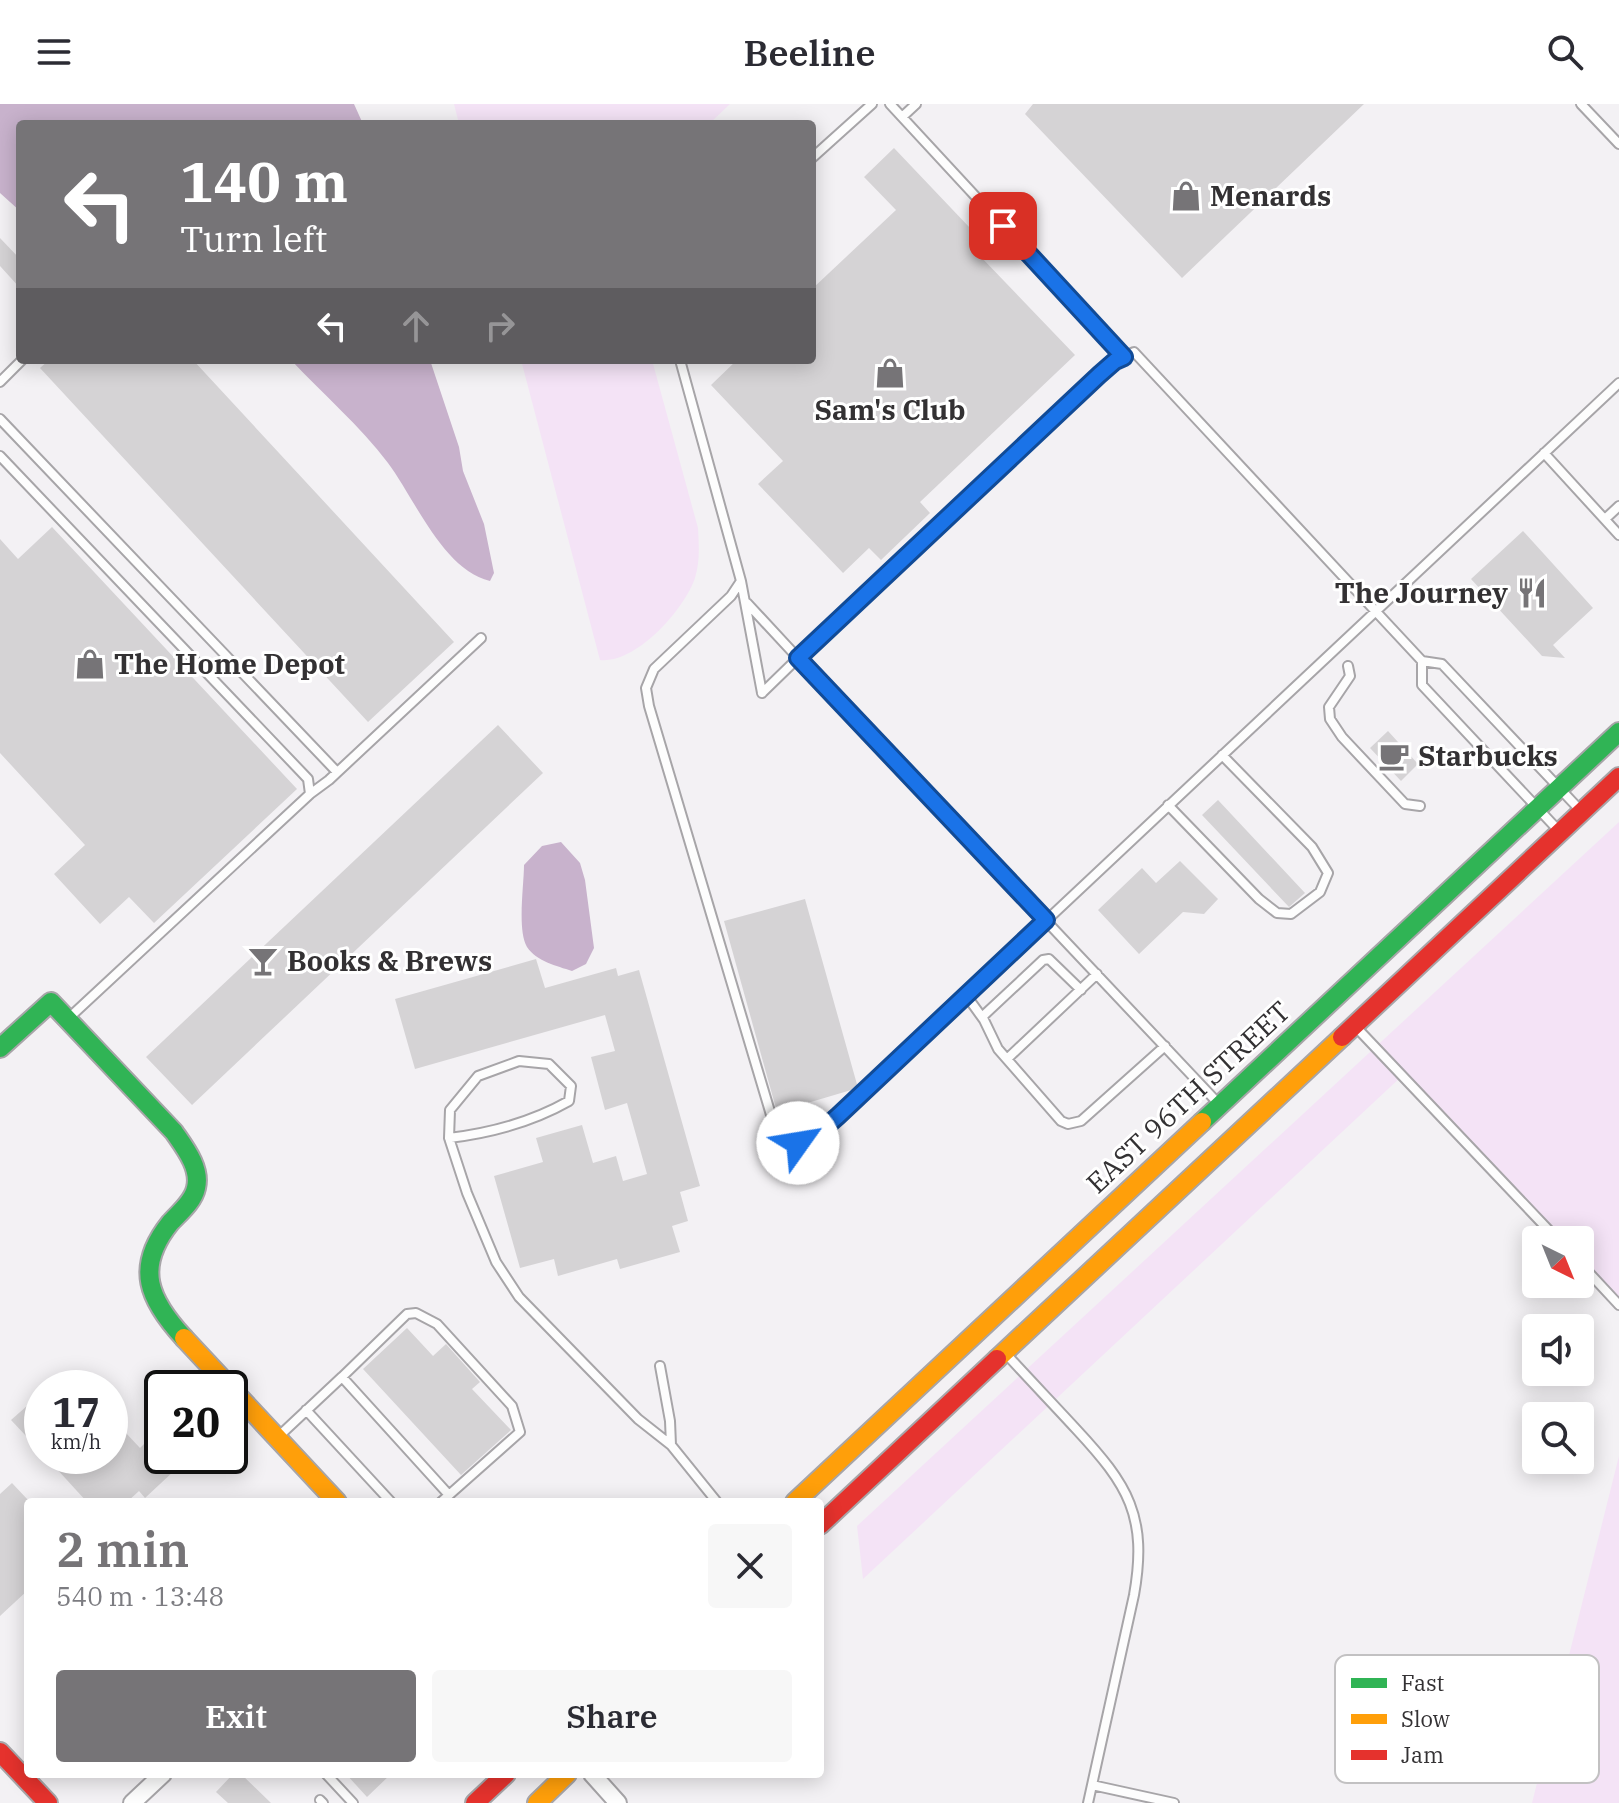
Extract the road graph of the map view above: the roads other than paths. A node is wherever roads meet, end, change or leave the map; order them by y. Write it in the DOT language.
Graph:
graph roads {
  1 [pos="872,104"];
  2 [pos="890,104"];
  3 [pos="916,104"];
  4 [pos="1581,104"];
  5 [pos="902,117"];
  6 [pos="1619,144"];
  7 [pos="816,154"];
  8 [pos="1124,357"];
  9 [pos="18,364"];
  10 [pos="681,364"];
  11 [pos="0,382"];
  12 [pos="1619,383"];
  13 [pos="0,419"];
  14 [pos="1544,453"];
  15 [pos="0,456"];
  16 [pos="1619,506"];
  17 [pos="1605,519"];
  18 [pos="1619,535"];
  19 [pos="741,581"];
  20 [pos="747,603"];
  21 [pos="1376,610"];
  22 [pos="481,638"];
  23 [pos="798,658"];
  24 [pos="1422,661"];
  25 [pos="1348,666"];
  26 [pos="1619,732"];
  27 [pos="1222,755"];
  28 [pos="337,772"];
  29 [pos="1619,777"];
  30 [pos="308,779"];
  31 [pos="329,780"];
  32 [pos="1559,788"];
  33 [pos="310,794"];
  34 [pos="1168,805"];
  35 [pos="1420,806"];
  36 [pos="1537,809"];
  37 [pos="1582,811"];
  38 [pos="1560,832"];
  39 [pos="1046,920"];
  40 [pos="1097,974"];
  41 [pos="1081,990"];
  42 [pos="966,995"];
  43 [pos="982,1017"];
  44 [pos="67,1020"];
  45 [pos="1353,1024"];
  46 [pos="1165,1046"];
  47 [pos="0,1048"];
  48 [pos="1007,1059"];
  49 [pos="1220,1105"];
  50 [pos="449,1138"];
  51 [pos="1122,1197"];
  52 [pos="1545,1226"];
  53 [pos="1594,1278"];
  54 [pos="1619,1305"];
  55 [pos="1004,1352"];
  56 [pos="660,1366"];
  57 [pos="342,1377"];
  58 [pos="306,1410"];
  59 [pos="277,1438"];
  60 [pos="671,1445"];
  61 [pos="449,1495"];
  62 [pos="333,1498"];
  63 [pos="387,1498"];
  64 [pos="446,1498"];
  65 [pos="714,1498"];
  66 [pos="799,1498"];
  67 [pos="824,1521"];
  68 [pos="0,1752"];
  69 [pos="24,1778"];
  70 [pos="24,1778"];
  71 [pos="159,1778"];
  72 [pos="330,1778"];
  73 [pos="502,1778"];
  74 [pos="563,1778"];
  75 [pos="596,1778"];
  76 [pos="1092,1785"];
  77 [pos="48,1803"];
  78 [pos="132,1803"];
  79 [pos="353,1803"];
  80 [pos="475,1803"];
  81 [pos="537,1803"];
  82 [pos="618,1803"];
  83 [pos="1088,1803"];
  84 [pos="1174,1803"];
  1 -- 7 [label="lane"];
  2 -- 5 [label="lane"];
  3 -- 5 [label="lane"];
  4 -- 6 [label="lane"];
  5 -- 8 [label="lane"];
  8 -- 21 [label="lane"];
  8 -- 23 [label="lane"];
  9 -- 11 [label="lane"];
  10 -- 19 [label="lane"];
  12 -- 14 [label="lane"];
  13 -- 28 [label="lane"];
  14 -- 17 [label="lane"];
  14 -- 21 [label="lane"];
  15 -- 30 [label="lane"];
  16 -- 17 [label="lane"];
  17 -- 18 [label="lane"];
  19 -- 20 [label="lane"];
  19 -- 42 [label="lane"];
  20 -- 23 [label="lane"];
  20 -- 23 [label="lane"];
  21 -- 24 [label="lane"];
  21 -- 27 [label="lane"];
  22 -- 28 [label="lane"];
  23 -- 39 [label="lane"];
  24 -- 32 [label="lane"];
  24 -- 36 [label="lane"];
  25 -- 35 [label="lane"];
  26 -- 32 [label="main road, EAST 96TH STREET"];
  27 -- 34 [label="lane"];
  27 -- 34 [label="lane"];
  28 -- 31 [label="lane"];
  29 -- 37 [label="main road"];
  30 -- 31 [label="lane"];
  30 -- 33 [label="lane"];
  31 -- 33 [label="lane"];
  32 -- 36 [label="main road, EAST 96TH STREET"];
  32 -- 37 [label="lane"];
  33 -- 44 [label="lane"];
  34 -- 39 [label="lane"];
  36 -- 38 [label="lane"];
  36 -- 49 [label="main road, EAST 96TH STREET"];
  37 -- 38 [label="main road"];
  38 -- 45 [label="main road"];
  39 -- 40 [label="lane"];
  39 -- 42 [label="lane"];
  40 -- 41 [label="lane"];
  40 -- 46 [label="lane"];
  41 -- 43 [label="lane"];
  41 -- 48 [label="lane"];
  42 -- 43 [label="lane"];
  43 -- 48 [label="lane"];
  44 -- 47 [label="main road"];
  44 -- 59 [label="main road"];
  45 -- 52 [label="lane"];
  45 -- 55 [label="main road"];
  46 -- 48 [label="lane"];
  46 -- 49 [label="lane"];
  49 -- 51 [label="main road, EAST 96TH STREET"];
  50 -- 50 [label="lane"];
  50 -- 60 [label="lane"];
  51 -- 55 [label="main road"];
  51 -- 66 [label="main road, EAST 96TH STREET"];
  53 -- 54 [label="lane"];
  55 -- 67 [label="main road"];
  55 -- 76 [label="lane"];
  56 -- 60 [label="lane"];
  57 -- 58 [label="lane"];
  57 -- 61 [label="lane"];
  57 -- 61 [label="lane"];
  58 -- 59 [label="lane"];
  58 -- 63 [label="lane"];
  59 -- 62 [label="main road"];
  60 -- 65 [label="lane"];
  61 -- 64 [label="lane"];
  68 -- 69 [label="main road"];
  70 -- 77 [label="main road"];
  71 -- 78 [label="street"];
  72 -- 79 [label="lane"];
  73 -- 80 [label="main road"];
  74 -- 81 [label="main road"];
  75 -- 82 [label="street"];
  76 -- 83 [label="lane"];
  76 -- 84 [label="lane"];
}
